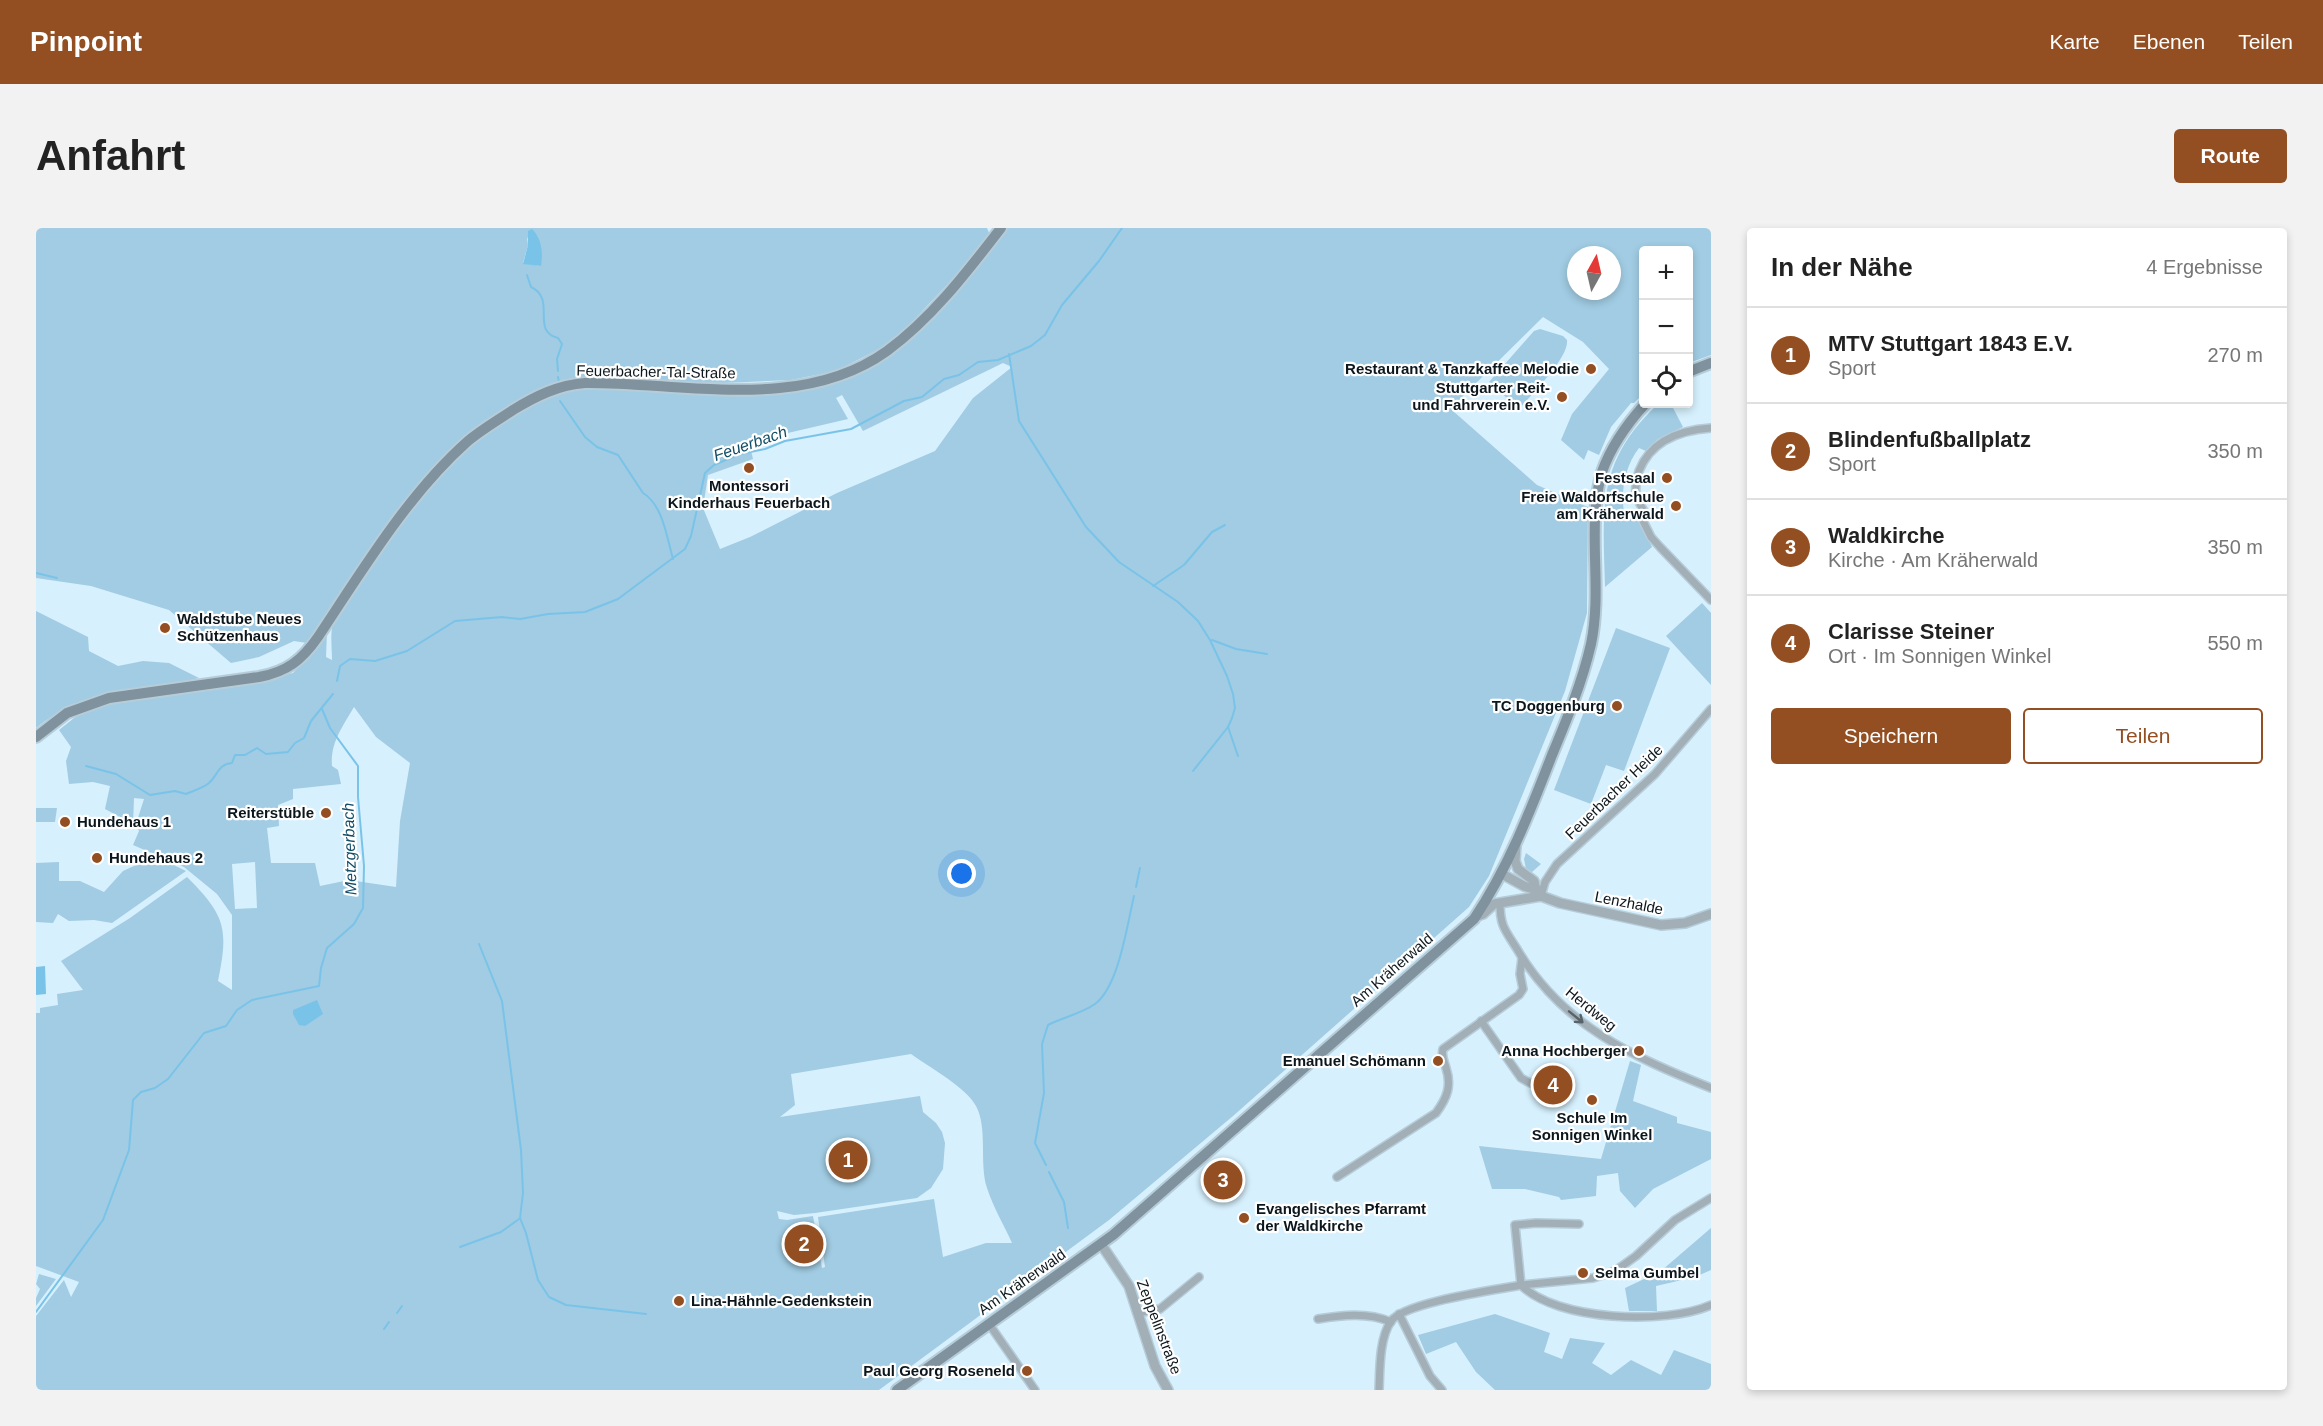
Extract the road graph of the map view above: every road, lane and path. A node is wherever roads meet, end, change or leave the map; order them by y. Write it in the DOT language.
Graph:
graph roads {
  1 [pos="1001,228"];
  2 [pos="1711,363"];
  3 [pos="1693,370"];
  4 [pos="1642,408"];
  5 [pos="1711,428"];
  6 [pos="1711,600"];
  7 [pos="1711,709"];
  8 [pos="36,737"];
  9 [pos="1516,845"];
  10 [pos="1502,874"];
  11 [pos="1492,891"];
  12 [pos="1539,893"];
  13 [pos="1500,903"];
  14 [pos="1711,914"];
  15 [pos="1475,917"];
  16 [pos="1522,958"];
  17 [pos="1481,1021"];
  18 [pos="1711,1088"];
  19 [pos="1558,1090"];
  20 [pos="1338,1177"];
  21 [pos="1711,1198"];
  22 [pos="1579,1224"];
  23 [pos="1101,1244"];
  24 [pos="1199,1278"];
  25 [pos="1521,1285"];
  26 [pos="1711,1305"];
  27 [pos="1137,1313"];
  28 [pos="1399,1314"];
  29 [pos="1318,1319"];
  30 [pos="1391,1322"];
  31 [pos="989,1324"];
  32 [pos="897,1390"];
  33 [pos="1035,1390"];
  34 [pos="1168,1390"];
  35 [pos="1379,1390"];
  36 [pos="1442,1390"];
  1 -- 8 [label="main road, Feuerbacher-Tal-Straße"];
  2 -- 3 [label="main road"];
  4 -- 9 [label="main road, Am Kräherwald"];
  5 -- 6 [label="street"];
  7 -- 12 [label="street, Feuerbacher Heide"];
  9 -- 10 [label="main road, Am Kräherwald"];
  9 -- 12 [label="street"];
  10 -- 11 [label="main road, Am Kräherwald"];
  10 -- 12 [label="street, Lenzhalde"];
  11 -- 13 [label="street"];
  11 -- 15 [label="main road, Am Kräherwald"];
  12 -- 13 [label="street, Lenzhalde"];
  12 -- 14 [label="street, Lenzhalde"];
  13 -- 15 [label="street, Lenzhalde"];
  13 -- 16 [label="street, Herdweg"];
  15 -- 23 [label="main road, Am Kräherwald"];
  16 -- 17 [label="street"];
  16 -- 18 [label="street, Herdweg, one-way"];
  17 -- 19 [label="street"];
  17 -- 20 [label="street"];
  21 -- 25 [label="street"];
  22 -- 25 [label="street"];
  23 -- 27 [label="street, Zeppelinstraße"];
  23 -- 31 [label="main road, Am Kräherwald"];
  24 -- 27 [label="street"];
  25 -- 26 [label="street"];
  25 -- 28 [label="street"];
  27 -- 34 [label="street, Zeppelinstraße"];
  28 -- 30 [label="street"];
  28 -- 36 [label="street"];
  29 -- 30 [label="street"];
  30 -- 35 [label="street"];
  31 -- 32 [label="main road, Am Kräherwald"];
  31 -- 33 [label="street"];
}
